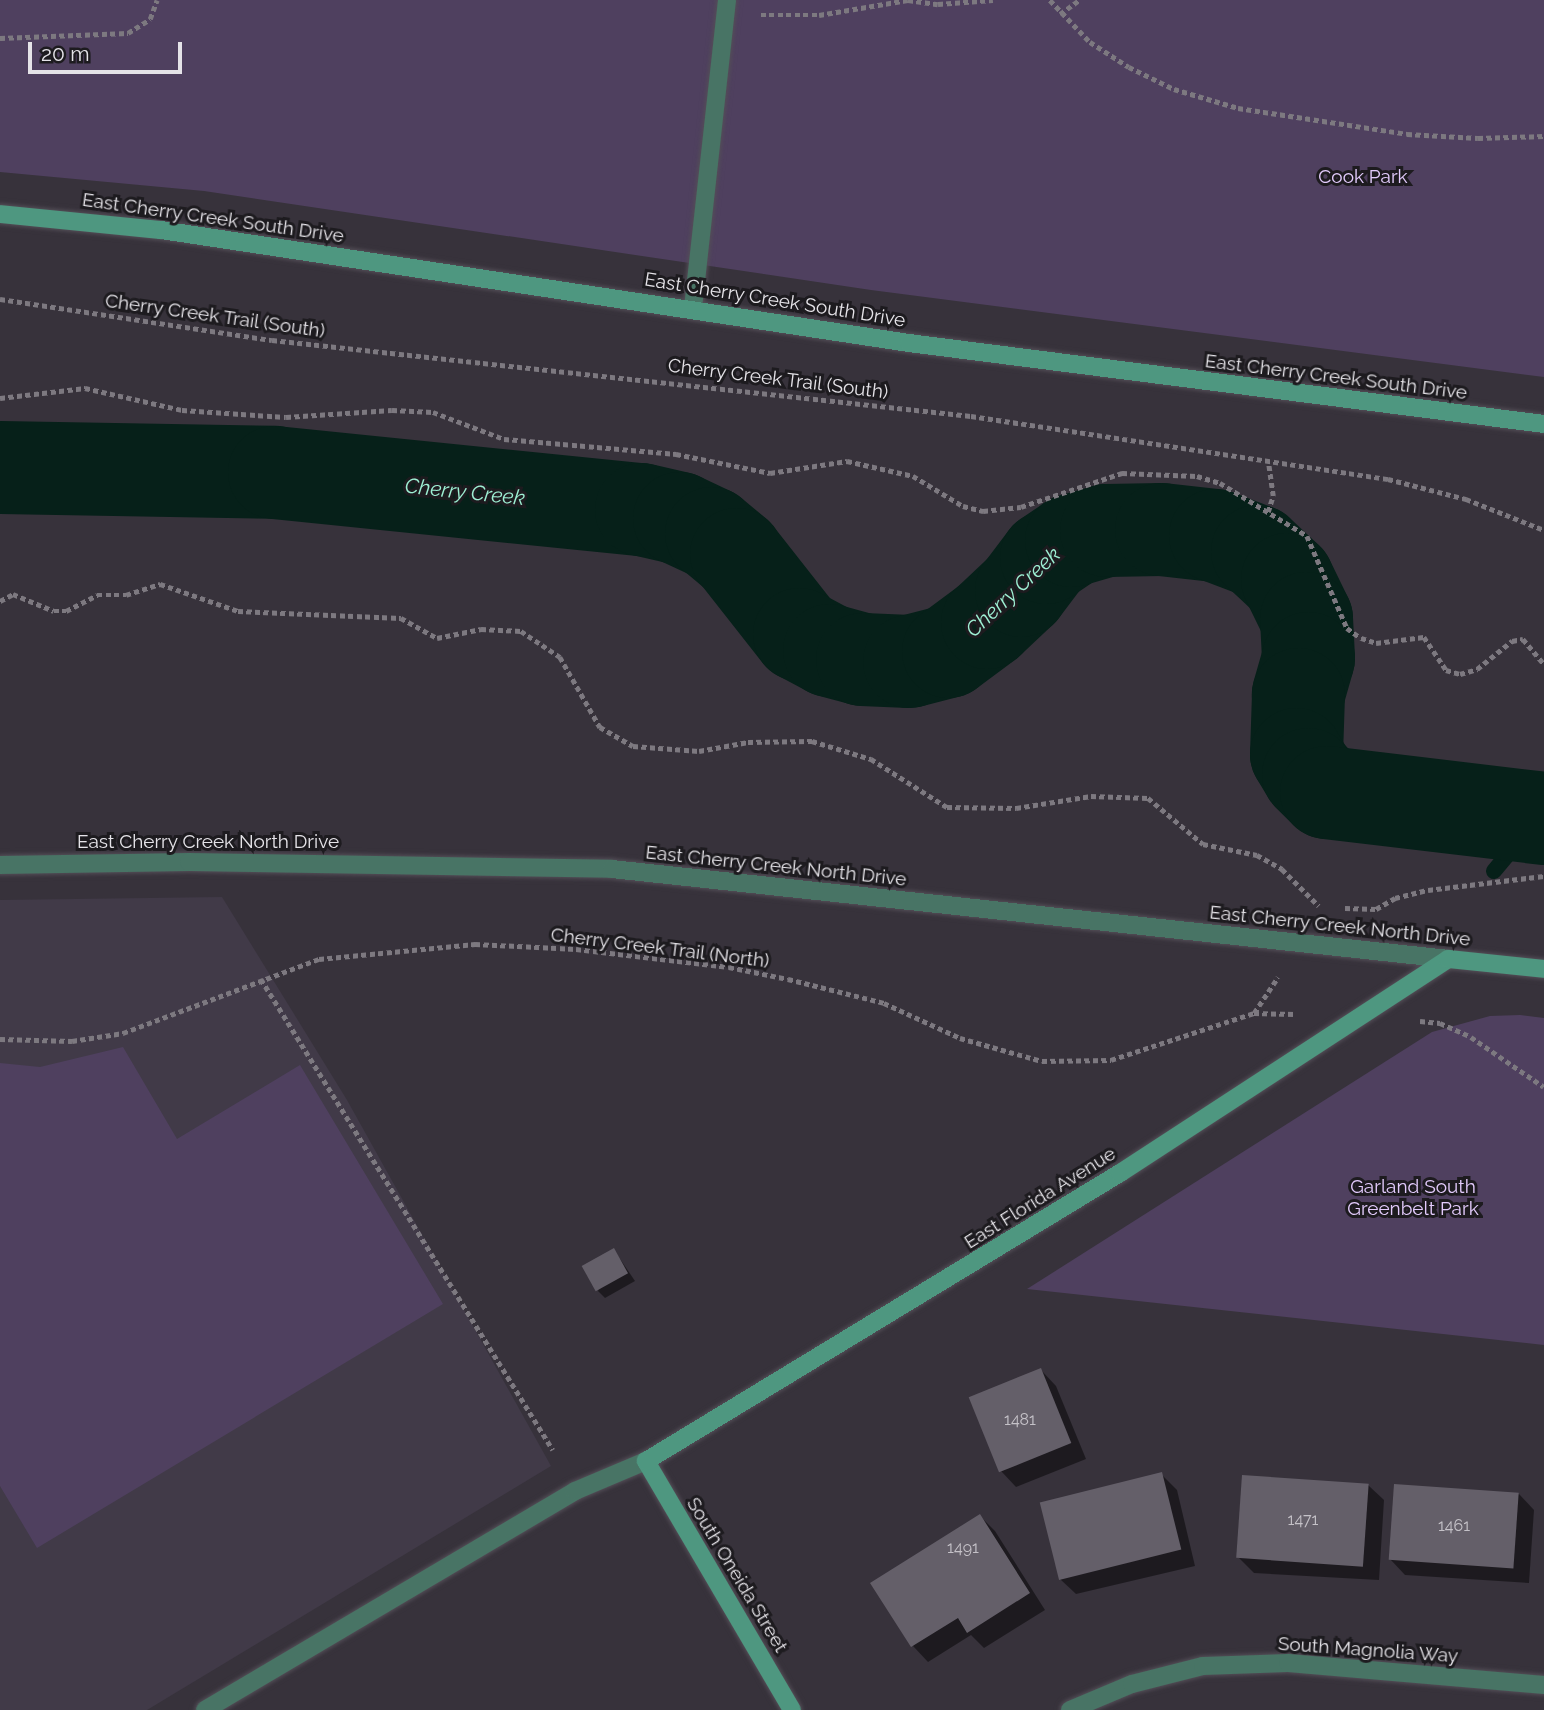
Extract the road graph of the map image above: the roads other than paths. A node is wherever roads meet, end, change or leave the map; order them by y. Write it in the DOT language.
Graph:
graph roads {
  1 [pos="727,0"];
  2 [pos="0,214"];
  3 [pos="693,308"];
  4 [pos="1544,424"];
  5 [pos="0,865"];
  6 [pos="1448,959"];
  7 [pos="1544,970"];
  8 [pos="646,1461"];
  9 [pos="1544,1685"];
  10 [pos="205,1710"];
  11 [pos="792,1710"];
  12 [pos="1070,1710"];
  1 -- 3 [label="street"];
  2 -- 3 [label="street, East Cherry Creek South Drive"];
  3 -- 4 [label="street, East Cherry Creek South Drive"];
  5 -- 6 [label="street, East Cherry Creek North Drive"];
  6 -- 7 [label="street, East Cherry Creek North Drive"];
  6 -- 8 [label="street, East Florida Avenue"];
  8 -- 10 [label="street"];
  8 -- 11 [label="street, South Oneida Street"];
  9 -- 12 [label="street, South Magnolia Way"];
}
